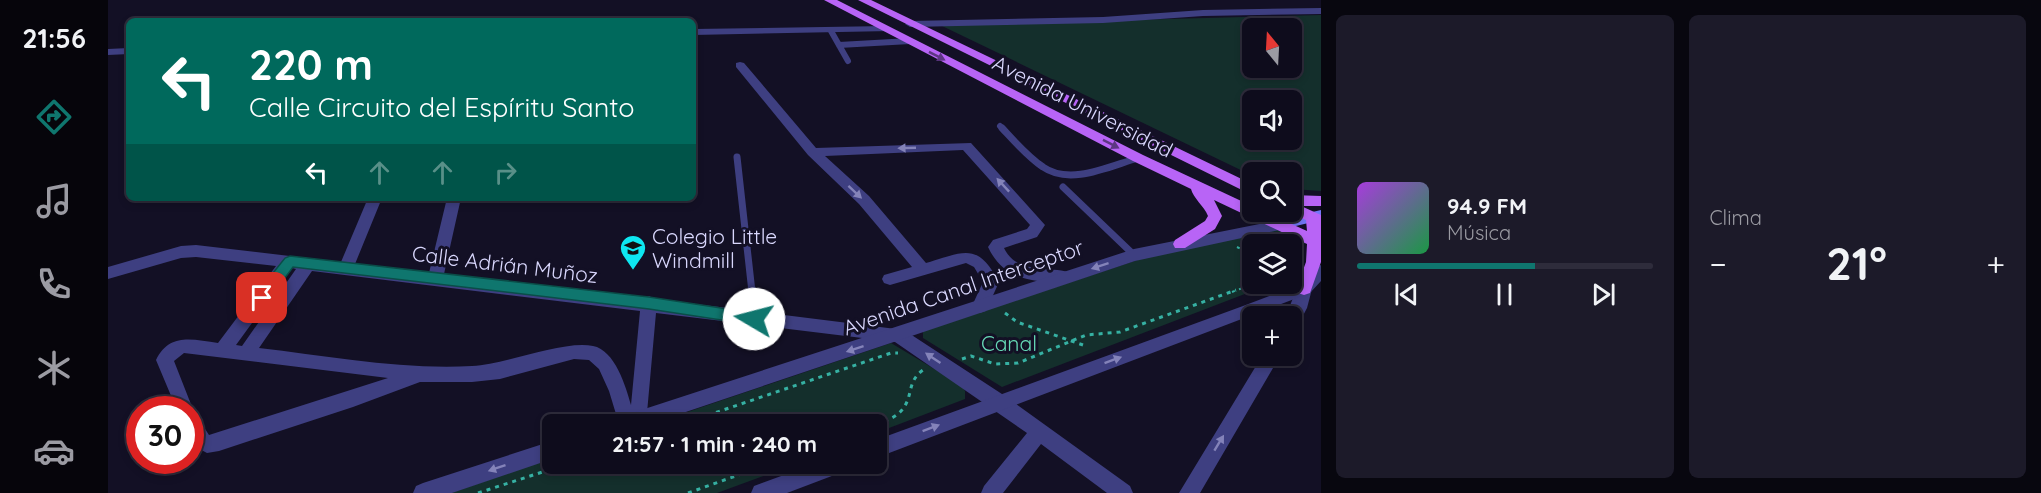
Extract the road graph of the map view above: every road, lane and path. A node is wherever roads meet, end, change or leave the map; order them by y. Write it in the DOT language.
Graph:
graph roads {
  1 [pos="829,0"];
  2 [pos="863,0"];
  3 [pos="1321,11"];
  4 [pos="910,24"];
  5 [pos="887,30"];
  6 [pos="831,31"];
  7 [pos="696,32"];
  8 [pos="910,41"];
  9 [pos="839,45"];
  10 [pos="126,51"];
  11 [pos="108,52"];
  12 [pos="848,61"];
  13 [pos="740,65"];
  14 [pos="1000,126"];
  15 [pos="813,152"];
  16 [pos="737,157"];
  17 [pos="1138,158"];
  18 [pos="1191,183"];
  19 [pos="1242,184"];
  20 [pos="1063,187"];
  21 [pos="1302,200"];
  22 [pos="374,201"];
  23 [pos="453,201"];
  24 [pos="1321,201"];
  25 [pos="1302,212"];
  26 [pos="1318,218"];
  27 [pos="1279,225"];
  28 [pos="1319,243"];
  29 [pos="1180,244"];
  30 [pos="1233,246"];
  31 [pos="1242,250"];
  32 [pos="1134,255"];
  33 [pos="290,261"];
  34 [pos="308,264"];
  35 [pos="346,268"];
  36 [pos="922,268"];
  37 [pos="1321,271"];
  38 [pos="1019,272"];
  39 [pos="108,273"];
  40 [pos="1066,277"];
  41 [pos="435,278"];
  42 [pos="890,279"];
  43 [pos="991,282"];
  44 [pos="1242,288"];
  45 [pos="1304,289"];
  46 [pos="649,303"];
  47 [pos="980,306"];
  48 [pos="1300,306"];
  49 [pos="1003,311"];
  50 [pos="754,319"];
  51 [pos="898,335"];
  52 [pos="1071,341"];
  53 [pos="1083,345"];
  54 [pos="222,351"];
  55 [pos="246,353"];
  56 [pos="907,353"];
  57 [pos="942,364"];
  58 [pos="1264,366"];
  59 [pos="419,374"];
  60 [pos="180,396"];
  61 [pos="999,402"];
  62 [pos="627,414"];
  63 [pos="632,414"];
  64 [pos="658,414"];
  65 [pos="711,414"];
  66 [pos="887,421"];
  67 [pos="1039,432"];
  68 [pos="204,442"];
  69 [pos="887,445"];
  70 [pos="542,453"];
  71 [pos="542,472"];
  72 [pos="741,474"];
  73 [pos="812,474"];
  74 [pos="423,493"];
  75 [pos="478,493"];
  76 [pos="688,493"];
  77 [pos="762,493"];
  78 [pos="991,493"];
  79 [pos="1123,493"];
  80 [pos="1189,493"];
  1 -- 5 [label="main road, Avenida Universidad"];
  2 -- 4 [label="main road, Avenida Universidad"];
  3 -- 4 [label="street"];
  4 -- 19 [label="main road, Avenida Universidad"];
  5 -- 6 [label="street"];
  5 -- 8 [label="main road, Avenida Universidad"];
  6 -- 7 [label="street"];
  6 -- 9 [label="lane"];
  8 -- 9 [label="lane"];
  8 -- 17 [label="main road, Avenida Universidad, one-way"];
  9 -- 12 [label="lane"];
  10 -- 11 [label="street"];
  13 -- 15 [label="street"];
  14 -- 17 [label="lane"];
  15 -- 36 [label="street, one-way"];
  38 -- 15 [label="street, one-way"];
  16 -- 50 [label="lane"];
  17 -- 18 [label="main road, Avenida Universidad"];
  18 -- 27 [label="main road, Avenida Universidad"];
  18 -- 29 [label="main road"];
  20 -- 32 [label="lane"];
  21 -- 24 [label="main road"];
  22 -- 35 [label="street"];
  23 -- 41 [label="street"];
  25 -- 26 [label="main road"];
  26 -- 27 [label="main road, Avenida Canal Interceptor"];
  26 -- 28 [label="main road"];
  27 -- 28 [label="main road, Avenida Universidad"];
  27 -- 29 [label="street, Avenida Canal Interceptor"];
  28 -- 45 [label="main road"];
  29 -- 32 [label="street, Avenida Canal Interceptor"];
  30 -- 31 [label="path"];
  32 -- 40 [label="street, Avenida Canal Interceptor, one-way"];
  33 -- 34 [label="street, Calle Adrián Muñoz"];
  33 -- 39 [label="street, Calle Adrián Muñoz"];
  33 -- 54 [label="street"];
  34 -- 35 [label="street, Calle Adrián Muñoz"];
  34 -- 55 [label="street"];
  35 -- 41 [label="street, Calle Adrián Muñoz"];
  36 -- 42 [label="street"];
  36 -- 43 [label="street"];
  37 -- 45 [label="street"];
  38 -- 40 [label="street"];
  38 -- 43 [label="street"];
  40 -- 47 [label="street, Avenida Canal Interceptor"];
  41 -- 46 [label="street, Calle Adrián Muñoz"];
  43 -- 47 [label="street"];
  44 -- 52 [label="path"];
  45 -- 48 [label="street"];
  61 -- 45 [label="street, one-way"];
  46 -- 50 [label="street, Calle Adrián Muñoz"];
  46 -- 63 [label="street"];
  47 -- 51 [label="street, Avenida Canal Interceptor"];
  49 -- 52 [label="path"];
  50 -- 51 [label="street, Calle Adrián Muñoz"];
  57 -- 51 [label="street, one-way"];
  51 -- 64 [label="street, Avenida Canal Interceptor, one-way"];
  52 -- 53 [label="path"];
  52 -- 57 [label="path"];
  54 -- 55 [label="street"];
  54 -- 60 [label="street"];
  55 -- 59 [label="street"];
  56 -- 65 [label="path"];
  57 -- 61 [label="street"];
  57 -- 66 [label="path"];
  80 -- 58 [label="street, one-way"];
  59 -- 62 [label="street"];
  59 -- 68 [label="street"];
  61 -- 67 [label="street"];
  69 -- 61 [label="street, one-way"];
  67 -- 78 [label="street"];
  67 -- 79 [label="street"];
  70 -- 74 [label="street, one-way"];
  71 -- 75 [label="path"];
  72 -- 76 [label="path"];
  73 -- 77 [label="street"];
}
